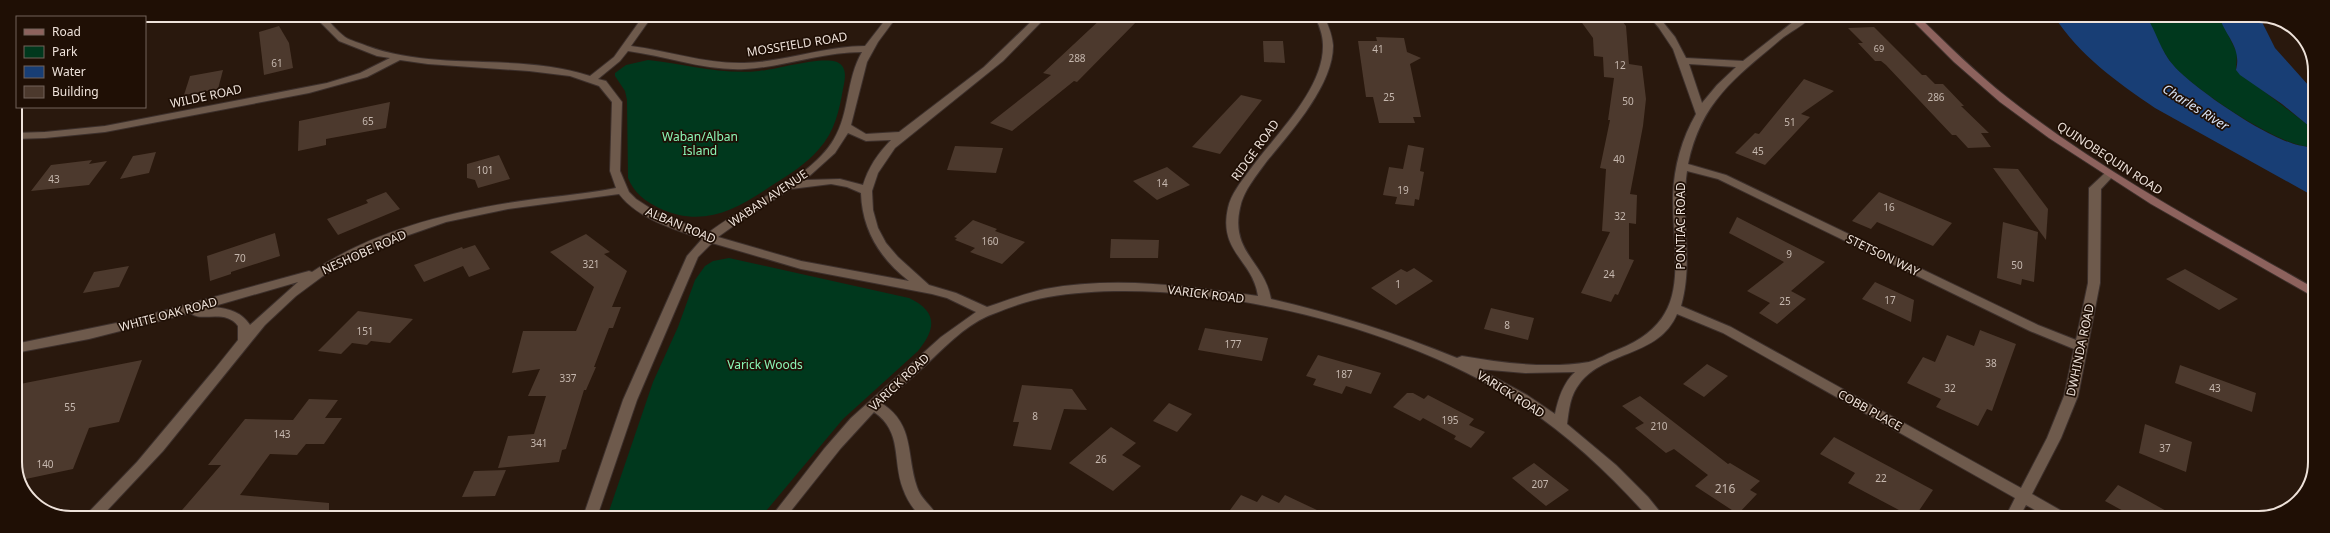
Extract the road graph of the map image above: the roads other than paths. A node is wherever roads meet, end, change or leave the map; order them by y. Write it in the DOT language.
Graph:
graph roads {
  1 [pos="323,22"];
  2 [pos="644,22"];
  3 [pos="889,22"];
  4 [pos="1037,22"];
  5 [pos="1322,22"];
  6 [pos="1659,22"];
  7 [pos="1799,22"];
  8 [pos="1919,22"];
  9 [pos="626,48"];
  10 [pos="869,49"];
  11 [pos="398,58"];
  12 [pos="1683,61"];
  13 [pos="1745,64"];
  14 [pos="593,78"];
  15 [pos="1701,114"];
  16 [pos="846,127"];
  17 [pos="903,135"];
  18 [pos="22,136"];
  19 [pos="1682,166"];
  20 [pos="2109,175"];
  21 [pos="783,188"];
  22 [pos="621,190"];
  23 [pos="867,192"];
  24 [pos="709,238"];
  25 [pos="320,272"];
  26 [pos="928,289"];
  27 [pos="2308,290"];
  28 [pos="1266,302"];
  29 [pos="1674,308"];
  30 [pos="986,312"];
  31 [pos="174,314"];
  32 [pos="244,341"];
  33 [pos="2082,347"];
  34 [pos="22,348"];
  35 [pos="1443,356"];
  36 [pos="1588,366"];
  37 [pos="874,405"];
  38 [pos="1560,426"];
  39 [pos="2024,497"];
  40 [pos="98,511"];
  41 [pos="592,511"];
  42 [pos="783,511"];
  43 [pos="924,511"];
  44 [pos="1651,511"];
  45 [pos="2016,511"];
  46 [pos="2049,511"];
  1 -- 11 [label="street, ALBAN ROAD"];
  2 -- 9 [label="street"];
  3 -- 10 [label="street, WABAN AVENUE"];
  4 -- 17 [label="street"];
  5 -- 28 [label="street, RIDGE ROAD"];
  6 -- 12 [label="street"];
  7 -- 13 [label="street, PONTIAC ROAD"];
  8 -- 20 [label="main road, QUINOBEQUIN ROAD"];
  9 -- 10 [label="street, MOSSFIELD ROAD"];
  9 -- 14 [label="street"];
  10 -- 16 [label="street, WABAN AVENUE"];
  11 -- 14 [label="street, ALBAN ROAD"];
  11 -- 18 [label="street, WILDE ROAD"];
  12 -- 13 [label="street"];
  12 -- 15 [label="street"];
  13 -- 15 [label="street, PONTIAC ROAD"];
  14 -- 22 [label="street, ALBAN ROAD"];
  15 -- 19 [label="street, PONTIAC ROAD"];
  16 -- 17 [label="street"];
  16 -- 21 [label="street, WABAN AVENUE"];
  17 -- 23 [label="street"];
  19 -- 29 [label="street, PONTIAC ROAD"];
  19 -- 33 [label="street, STETSON WAY"];
  20 -- 27 [label="main road, QUINOBEQUIN ROAD"];
  20 -- 33 [label="street, DWHINDA ROAD"];
  21 -- 23 [label="street"];
  21 -- 24 [label="street, WABAN AVENUE"];
  22 -- 24 [label="street, ALBAN ROAD"];
  22 -- 25 [label="street, NESHOBE ROAD"];
  23 -- 26 [label="street"];
  24 -- 26 [label="street, ALBAN ROAD"];
  24 -- 41 [label="street, WABAN AVENUE"];
  25 -- 31 [label="street, WHITE OAK ROAD"];
  25 -- 32 [label="street, NESHOBE ROAD"];
  26 -- 30 [label="street, ALBAN ROAD"];
  28 -- 30 [label="street, VARICK ROAD"];
  28 -- 35 [label="street, VARICK ROAD"];
  29 -- 36 [label="street, PONTIAC ROAD"];
  29 -- 39 [label="street, COBB PLACE"];
  30 -- 37 [label="street, VARICK ROAD"];
  31 -- 32 [label="street"];
  31 -- 34 [label="street, WHITE OAK ROAD"];
  32 -- 40 [label="street, NESHOBE ROAD"];
  33 -- 39 [label="street, DWHINDA ROAD"];
  35 -- 36 [label="street, PONTIAC ROAD"];
  35 -- 38 [label="street, VARICK ROAD"];
  36 -- 38 [label="street"];
  37 -- 42 [label="street, VARICK ROAD"];
  37 -- 43 [label="street"];
  38 -- 44 [label="street, VARICK ROAD"];
  39 -- 45 [label="street, DWHINDA ROAD"];
  39 -- 46 [label="street, COBB PLACE"];
}
